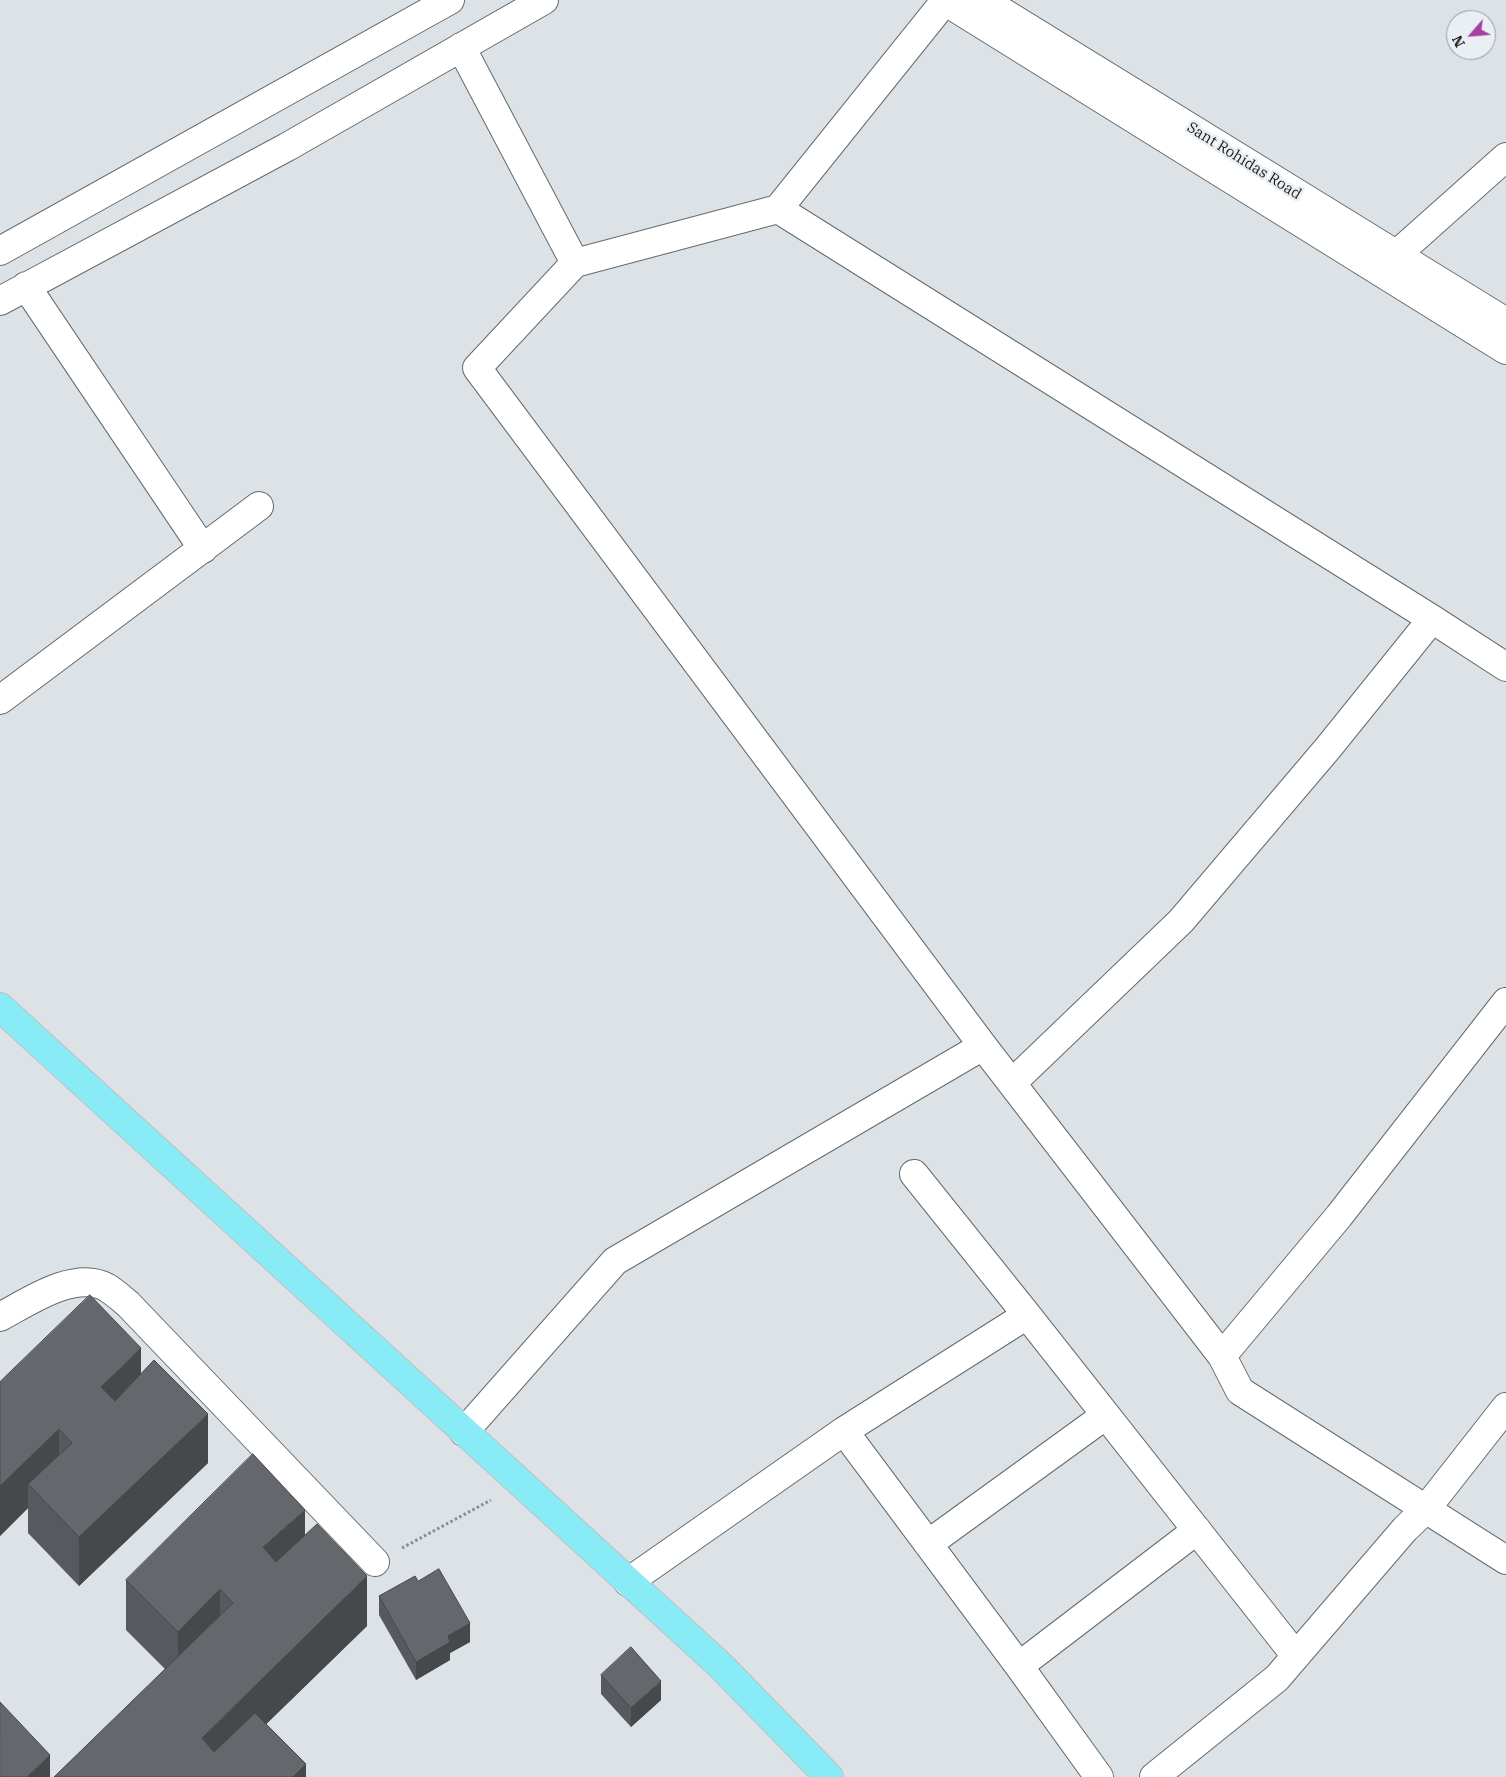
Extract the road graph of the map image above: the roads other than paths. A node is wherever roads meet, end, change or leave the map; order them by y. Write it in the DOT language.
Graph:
graph roads {
  1 [pos="450,0"];
  2 [pos="544,0"];
  3 [pos="983,0"];
  4 [pos="944,1"];
  5 [pos="461,48"];
  6 [pos="1506,157"];
  7 [pos="778,209"];
  8 [pos="0,252"];
  9 [pos="1396,254"];
  10 [pos="575,263"];
  11 [pos="26,286"];
  12 [pos="0,300"];
  13 [pos="1506,322"];
  14 [pos="1506,350"];
  15 [pos="259,506"];
  16 [pos="203,548"];
  17 [pos="1432,618"];
  18 [pos="1506,667"];
  19 [pos="0,700"];
  20 [pos="1506,1002"];
  21 [pos="0,1007"];
  22 [pos="983,1046"];
  23 [pos="1012,1083"];
  24 [pos="914,1174"];
  25 [pos="1027,1315"];
  26 [pos="0,1318"];
  27 [pos="1222,1356"];
  28 [pos="1506,1407"];
  29 [pos="1106,1415"];
  30 [pos="844,1431"];
  31 [pos="464,1432"];
  32 [pos="1426,1509"];
  33 [pos="1196,1530"];
  34 [pos="928,1544"];
  35 [pos="1506,1560"];
  36 [pos="375,1562"];
  37 [pos="628,1582"];
  38 [pos="1296,1656"];
  39 [pos="1020,1666"];
  40 [pos="829,1777"];
  41 [pos="1100,1777"];
  42 [pos="1154,1777"];
  1 -- 8 [label="street"];
  2 -- 5 [label="street"];
  3 -- 9 [label="street, Sant Rohidas Road"];
  4 -- 7 [label="street"];
  4 -- 14 [label="street"];
  5 -- 10 [label="street"];
  5 -- 11 [label="street"];
  6 -- 9 [label="street"];
  7 -- 10 [label="street"];
  7 -- 17 [label="street"];
  9 -- 13 [label="street, Sant Rohidas Road"];
  10 -- 22 [label="street"];
  11 -- 12 [label="street"];
  11 -- 16 [label="street"];
  15 -- 16 [label="street"];
  16 -- 19 [label="street"];
  17 -- 18 [label="street"];
  17 -- 23 [label="street"];
  20 -- 27 [label="street"];
  21 -- 31 [label="main road"];
  22 -- 23 [label="street"];
  22 -- 31 [label="street"];
  23 -- 27 [label="street"];
  24 -- 25 [label="street"];
  25 -- 29 [label="street"];
  25 -- 30 [label="street"];
  26 -- 36 [label="street"];
  27 -- 32 [label="street"];
  28 -- 32 [label="street"];
  29 -- 33 [label="street"];
  29 -- 34 [label="street"];
  30 -- 34 [label="street"];
  30 -- 37 [label="street"];
  31 -- 37 [label="main road"];
  32 -- 35 [label="street"];
  32 -- 38 [label="street"];
  33 -- 38 [label="street"];
  33 -- 39 [label="street"];
  34 -- 39 [label="street"];
  37 -- 40 [label="main road"];
  38 -- 42 [label="street"];
  39 -- 41 [label="street"];
}
